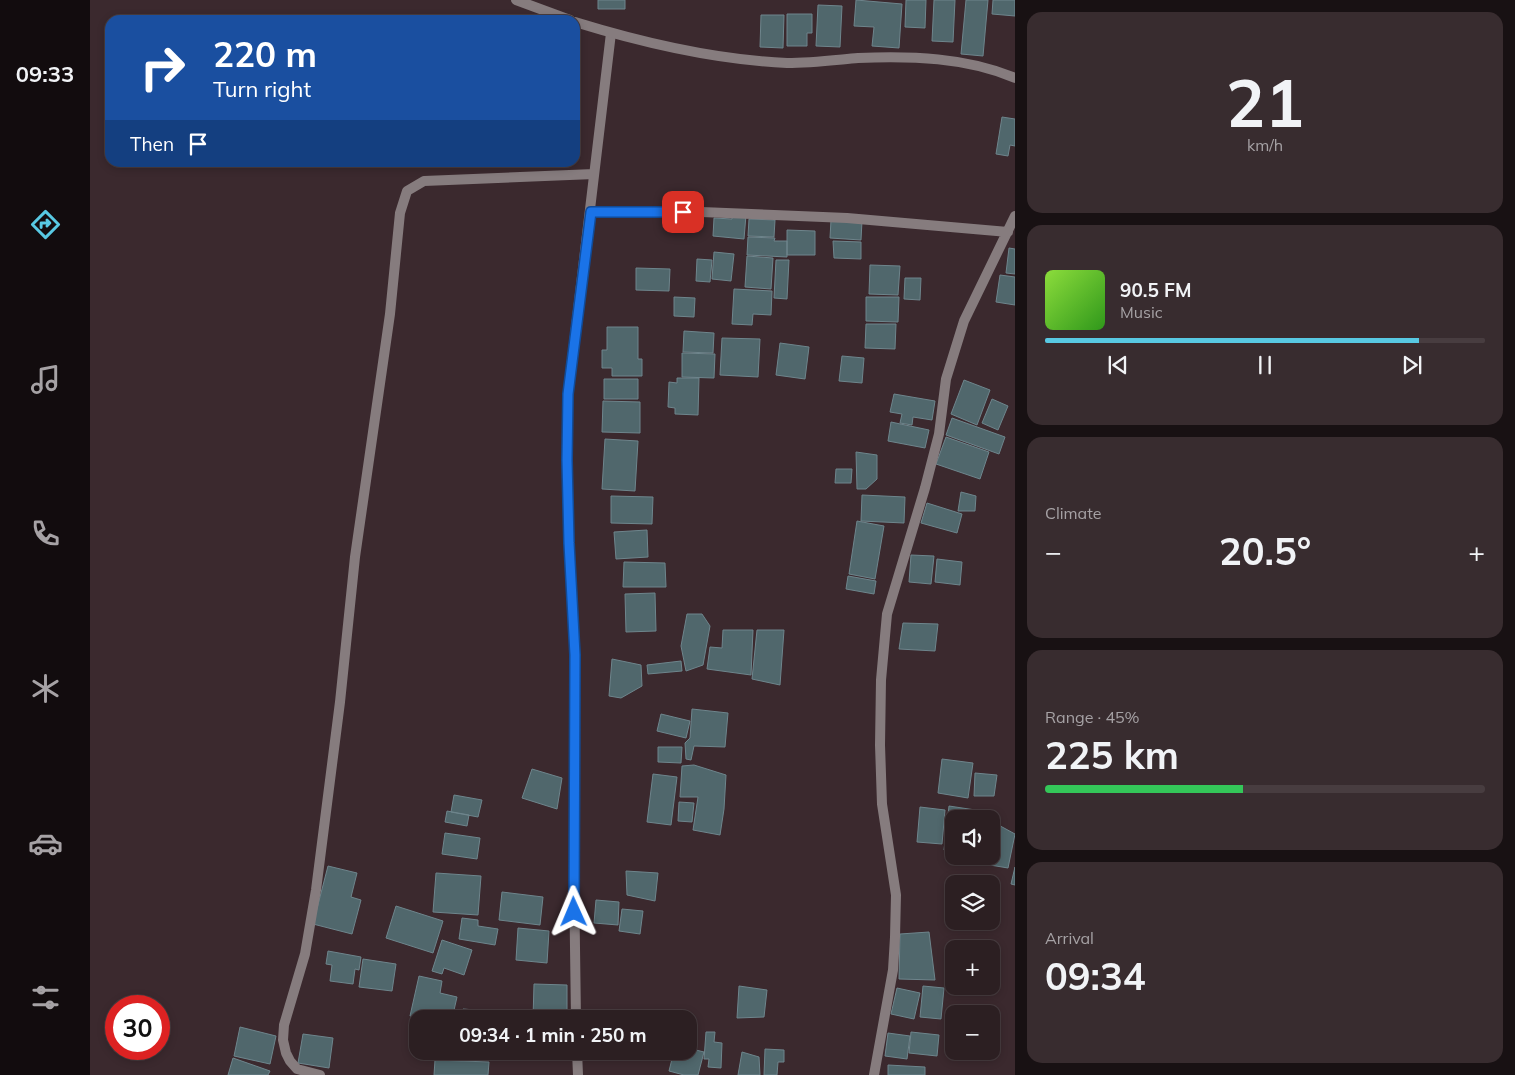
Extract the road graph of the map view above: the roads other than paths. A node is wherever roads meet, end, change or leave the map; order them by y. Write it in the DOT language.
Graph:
graph roads {
  1 [pos="516,0"];
  2 [pos="556,15"];
  3 [pos="580,24"];
  4 [pos="611,33"];
  5 [pos="1015,78"];
  6 [pos="594,174"];
  7 [pos="591,212"];
  8 [pos="1015,216"];
  9 [pos="1008,232"];
  10 [pos="576,1010"];
  11 [pos="577,1060"];
  12 [pos="320,1075"];
  13 [pos="578,1075"];
  14 [pos="874,1075"];
  1 -- 2 [label="street"];
  3 -- 4 [label="street"];
  4 -- 5 [label="street"];
  4 -- 6 [label="street"];
  6 -- 7 [label="street"];
  6 -- 12 [label="street"];
  7 -- 9 [label="street"];
  7 -- 10 [label="street"];
  8 -- 9 [label="street"];
  9 -- 14 [label="street"];
  11 -- 13 [label="street"];
}
